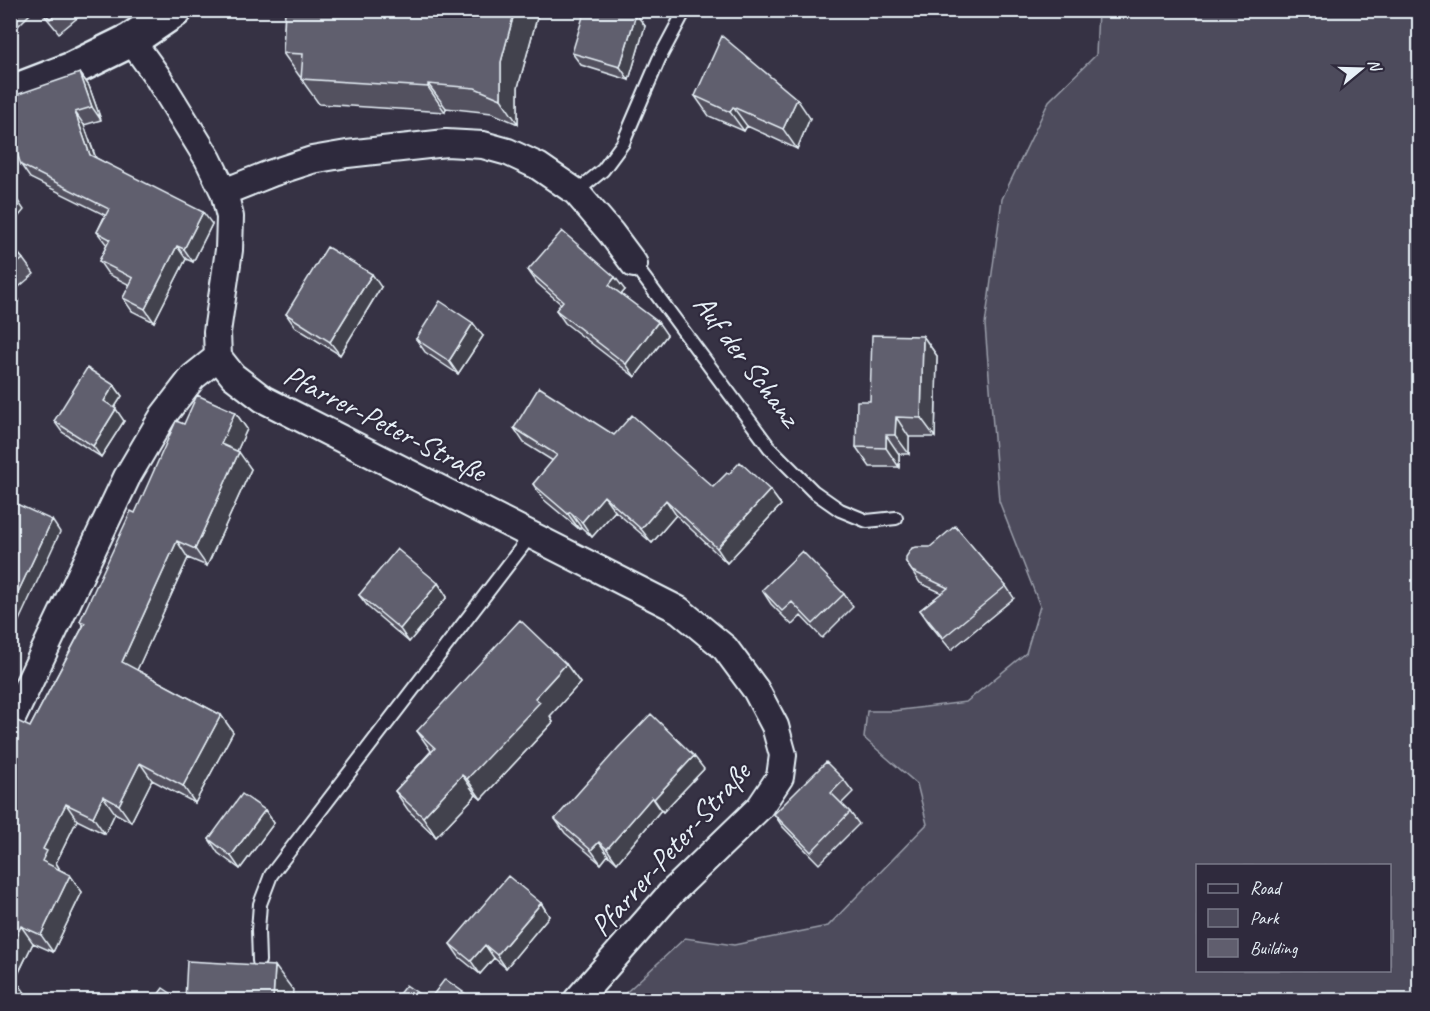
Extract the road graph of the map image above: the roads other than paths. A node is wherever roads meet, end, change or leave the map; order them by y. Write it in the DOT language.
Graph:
graph roads {
  1 [pos="175,10"];
  2 [pos="685,10"];
  3 [pos="131,40"];
  4 [pos="10,93"];
  5 [pos="224,192"];
  6 [pos="576,192"];
  7 [pos="634,264"];
  8 [pos="218,357"];
  9 [pos="896,518"];
  10 [pos="531,535"];
  11 [pos="10,723"];
  12 [pos="259,961"];
  13 [pos="578,1000"];
  1 -- 3 [label="main road"];
  2 -- 6 [label="lane"];
  3 -- 4 [label="main road"];
  3 -- 5 [label="street"];
  5 -- 6 [label="street, Auf der Schanz"];
  5 -- 8 [label="street"];
  6 -- 7 [label="street, Auf der Schanz"];
  7 -- 9 [label="lane, Auf der Schanz"];
  8 -- 10 [label="street, Pfarrer-Peter-Straße"];
  8 -- 11 [label="street"];
  10 -- 12 [label="lane"];
  10 -- 13 [label="street, Pfarrer-Peter-Straße"];
}
